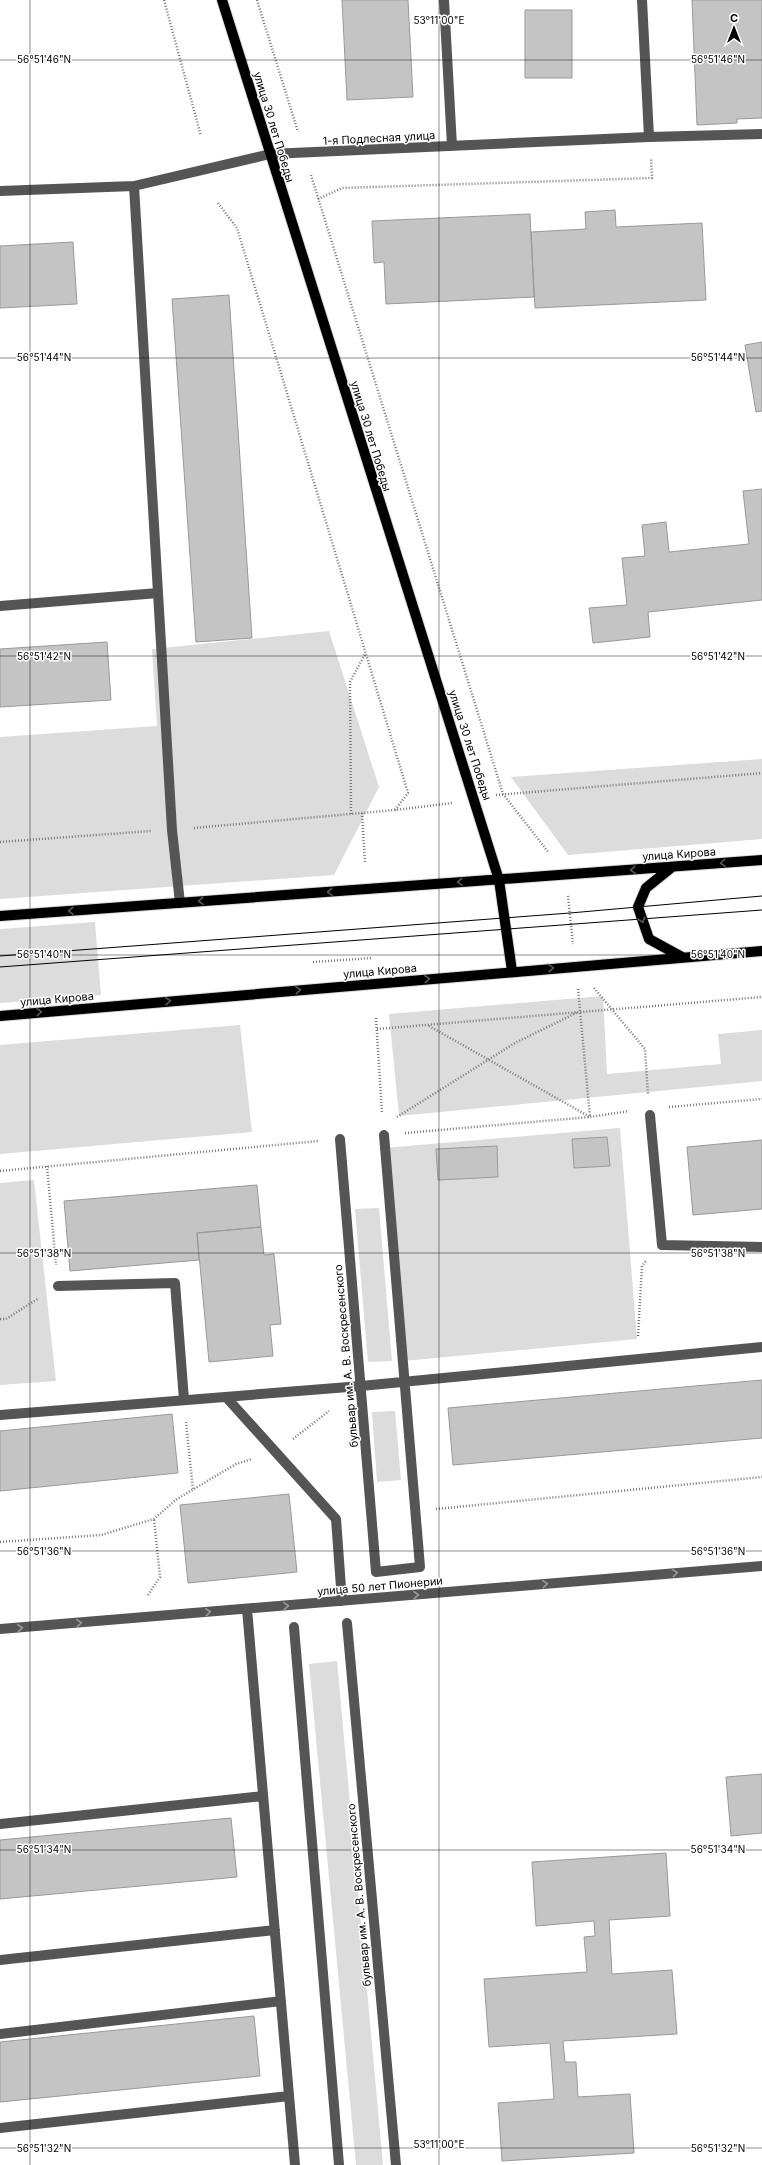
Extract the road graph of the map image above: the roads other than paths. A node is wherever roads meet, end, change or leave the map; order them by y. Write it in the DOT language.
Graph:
graph roads {
  1 [pos="222,0"];
  2 [pos="444,0"];
  3 [pos="642,0"];
  4 [pos="762,134"];
  5 [pos="649,137"];
  6 [pos="452,146"];
  7 [pos="270,154"];
  8 [pos="134,186"];
  9 [pos="0,191"];
  10 [pos="158,593"];
  11 [pos="0,606"];
  12 [pos="762,860"];
  13 [pos="672,867"];
  14 [pos="499,880"];
  15 [pos="180,903"];
  16 [pos="0,916"];
  17 [pos="762,951"];
  18 [pos="682,957"];
  19 [pos="512,971"];
  20 [pos="0,1016"];
  21 [pos="650,1112"];
  22 [pos="384,1130"];
  23 [pos="340,1139"];
  24 [pos="762,1247"];
  25 [pos="58,1286"];
  26 [pos="762,1347"];
  27 [pos="404,1381"];
  28 [pos="361,1386"];
  29 [pos="226,1397"];
  30 [pos="184,1400"];
  31 [pos="0,1415"];
  32 [pos="762,1566"];
  33 [pos="342,1601"];
  34 [pos="247,1609"];
  35 [pos="347,1623"];
  36 [pos="294,1627"];
  37 [pos="0,1629"];
  38 [pos="263,1796"];
  39 [pos="0,1824"];
  40 [pos="275,1930"];
  41 [pos="0,1960"];
  42 [pos="281,2001"];
  43 [pos="0,2034"];
  44 [pos="289,2096"];
  45 [pos="0,2128"];
  46 [pos="295,2165"];
  47 [pos="339,2165"];
  48 [pos="396,2165"];
  1 -- 7 [label="main road, улица 30 лет Победы"];
  2 -- 6 [label="street"];
  3 -- 5 [label="street"];
  4 -- 5 [label="street, 1-я Подлесная улица"];
  5 -- 6 [label="street, 1-я Подлесная улица"];
  6 -- 7 [label="street, 1-я Подлесная улица"];
  7 -- 8 [label="street, 1-я Подлесная улица"];
  7 -- 14 [label="main road, улица 30 лет Победы"];
  8 -- 9 [label="street, 1-я Подлесная улица"];
  8 -- 10 [label="street"];
  10 -- 11 [label="street"];
  10 -- 15 [label="street"];
  12 -- 13 [label="main road, улица Кирова, one-way"];
  13 -- 14 [label="main road, улица Кирова, one-way"];
  13 -- 18 [label="main road, one-way"];
  14 -- 15 [label="main road, улица Кирова, one-way"];
  14 -- 19 [label="main road, улица 30 лет Победы"];
  15 -- 16 [label="main road, улица Кирова, one-way"];
  17 -- 18 [label="main road, улица Кирова"];
  19 -- 18 [label="main road, улица Кирова, one-way"];
  20 -- 19 [label="main road, улица Кирова, one-way"];
  21 -- 24 [label="street"];
  22 -- 27 [label="street"];
  23 -- 28 [label="street, бульвар им. А. В. Воскресенского"];
  25 -- 30 [label="street"];
  26 -- 27 [label="street"];
  27 -- 28 [label="street"];
  27 -- 28 [label="street, бульвар им. А. В. Воскресенского"];
  28 -- 29 [label="street"];
  29 -- 30 [label="street"];
  29 -- 33 [label="street"];
  30 -- 31 [label="street"];
  33 -- 32 [label="street, улица 50 лет Пионерии, one-way"];
  34 -- 33 [label="street, улица 50 лет Пионерии, one-way"];
  37 -- 34 [label="street, улица 50 лет Пионерии, one-way"];
  34 -- 38 [label="street"];
  35 -- 48 [label="street, бульвар им. А. В. Воскресенского"];
  36 -- 47 [label="street"];
  38 -- 39 [label="street"];
  38 -- 40 [label="street"];
  40 -- 41 [label="street"];
  40 -- 42 [label="street"];
  42 -- 43 [label="street"];
  42 -- 44 [label="street"];
  44 -- 45 [label="street"];
  44 -- 46 [label="street"];
}
